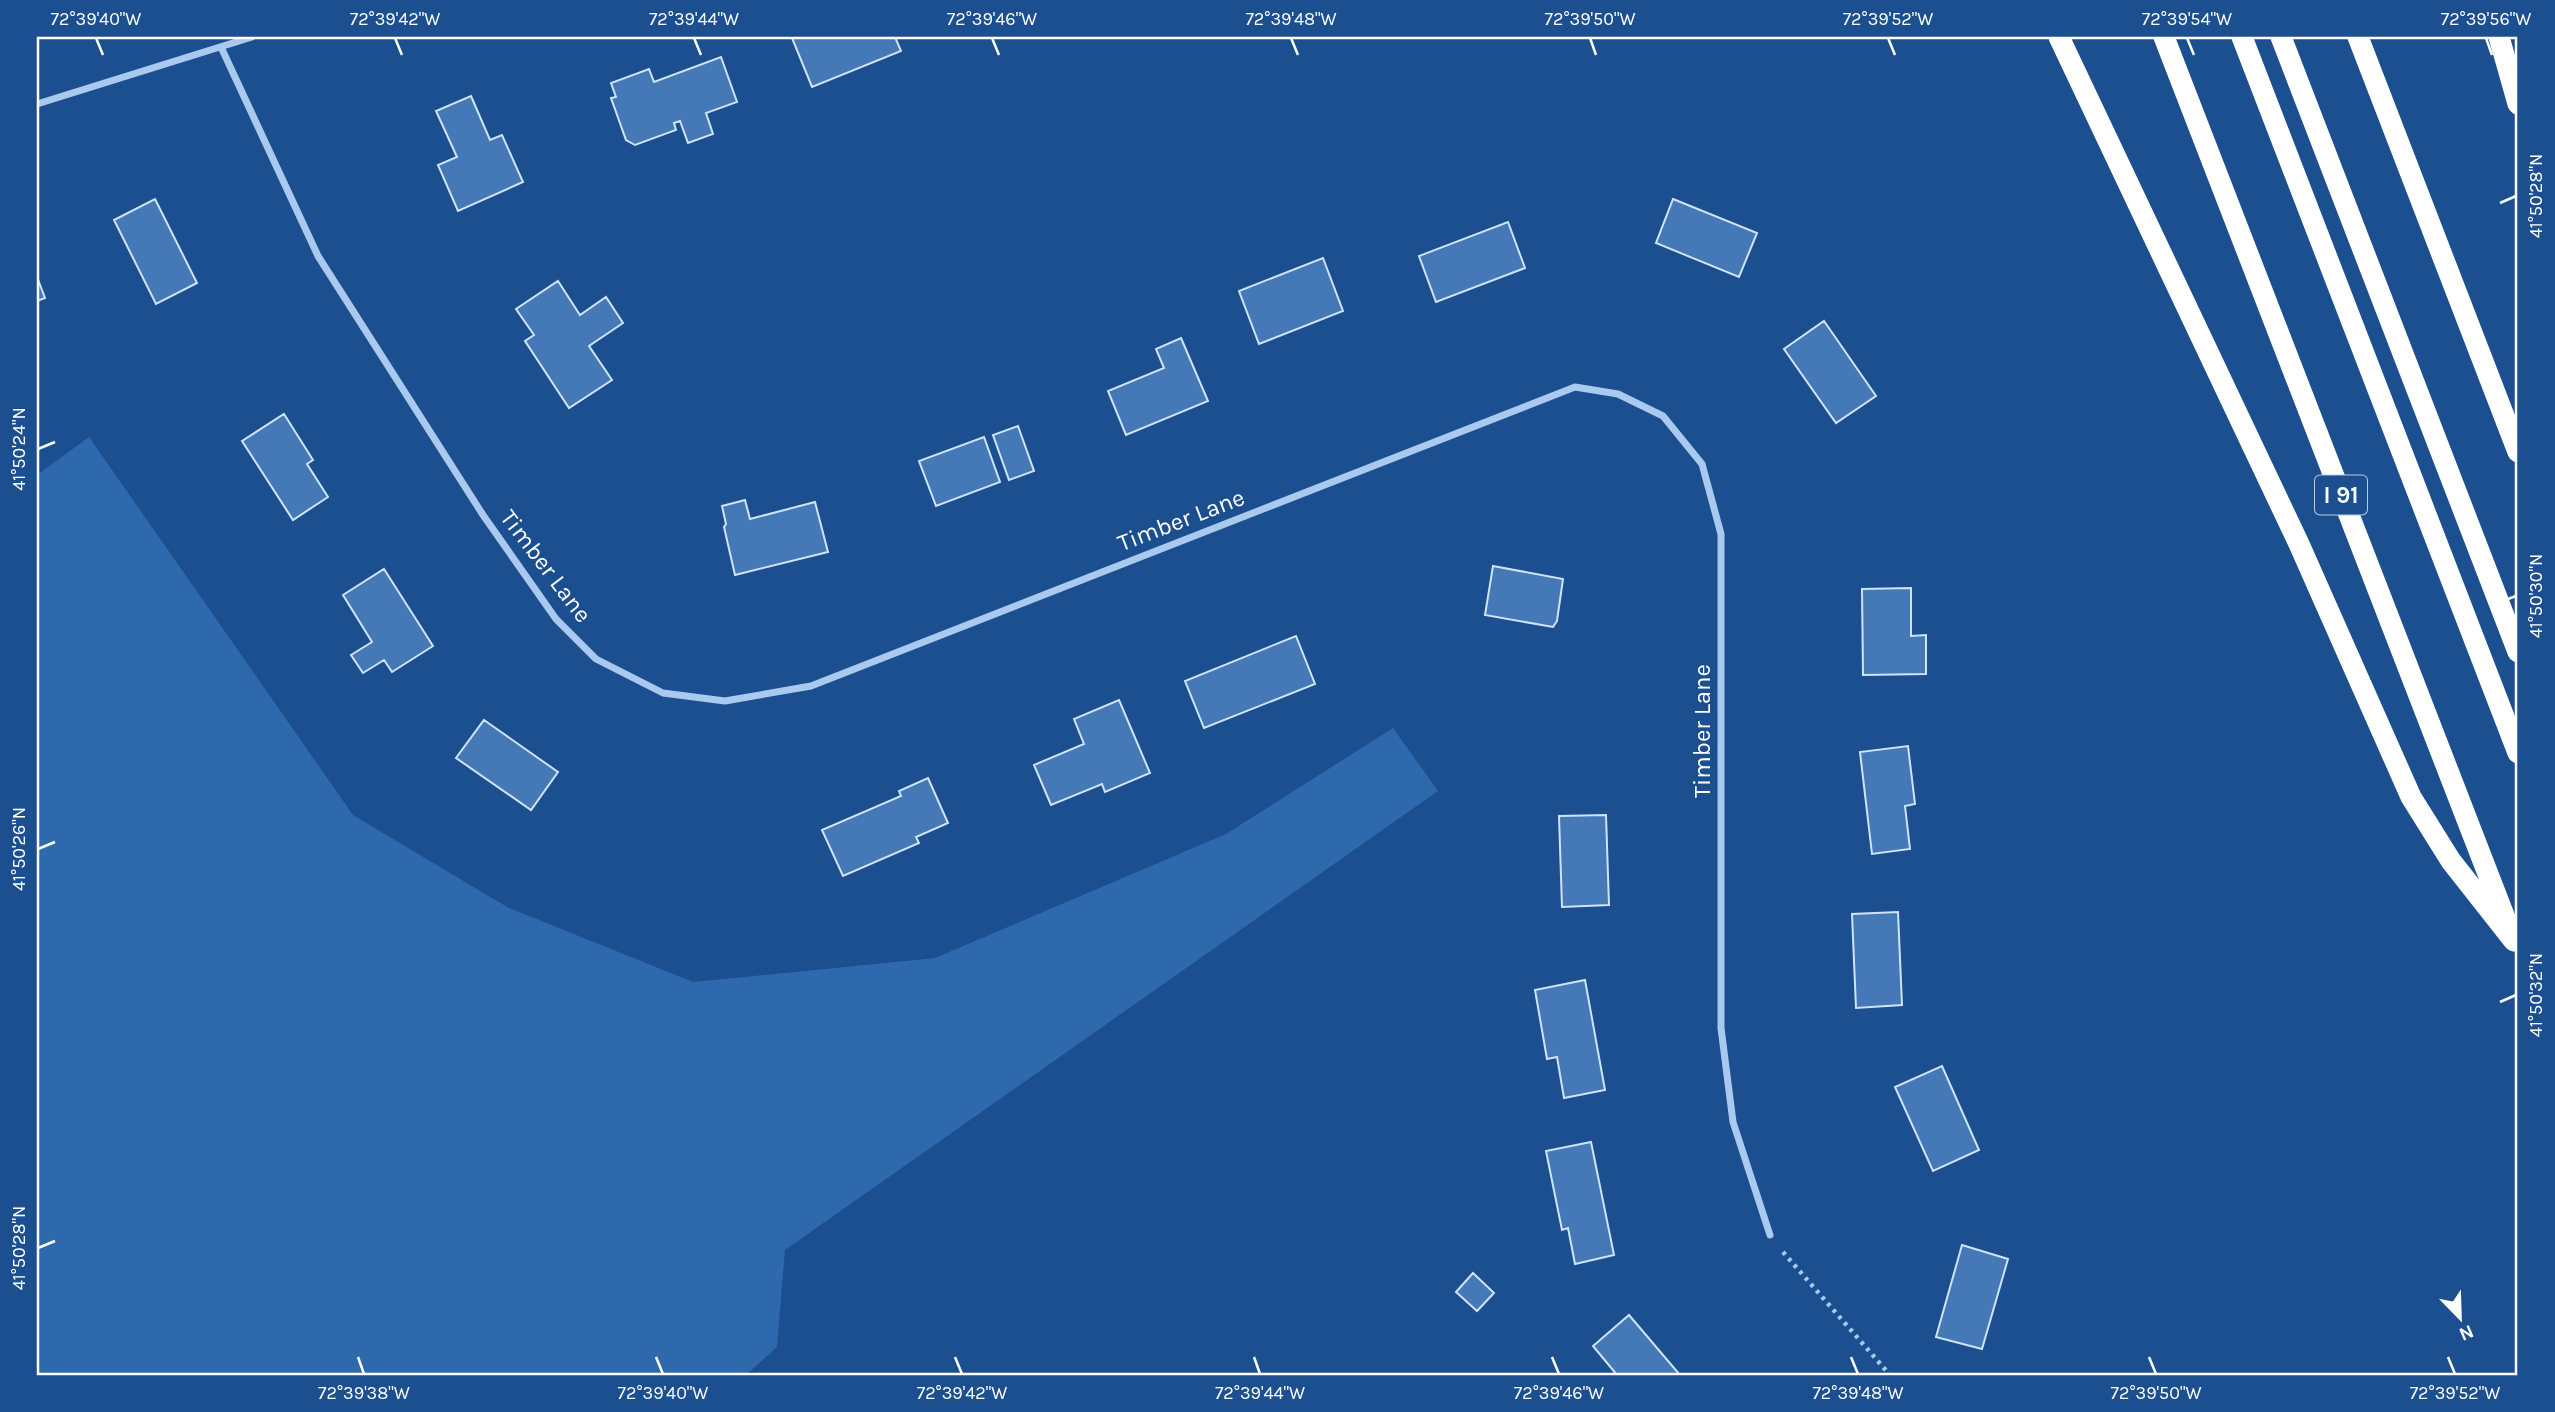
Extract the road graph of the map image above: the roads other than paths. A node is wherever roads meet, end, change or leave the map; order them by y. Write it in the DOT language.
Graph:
graph roads {
  1 [pos="252,37"];
  2 [pos="2059,37"];
  3 [pos="2164,37"];
  4 [pos="2242,37"];
  5 [pos="2281,37"];
  6 [pos="2358,37"];
  7 [pos="2499,37"];
  8 [pos="221,47"];
  9 [pos="37,104"];
  10 [pos="2518,104"];
  11 [pos="2518,452"];
  12 [pos="2518,652"];
  13 [pos="2518,753"];
  14 [pos="2516,947"];
  15 [pos="1770,1236"];
  1 -- 8 [label="street"];
  2 -- 14 [label="highway"];
  3 -- 14 [label="highway, I 91"];
  4 -- 13 [label="highway"];
  5 -- 12 [label="highway"];
  6 -- 11 [label="highway"];
  7 -- 10 [label="highway"];
  8 -- 9 [label="street"];
  8 -- 15 [label="street, Timber Lane"];
}
